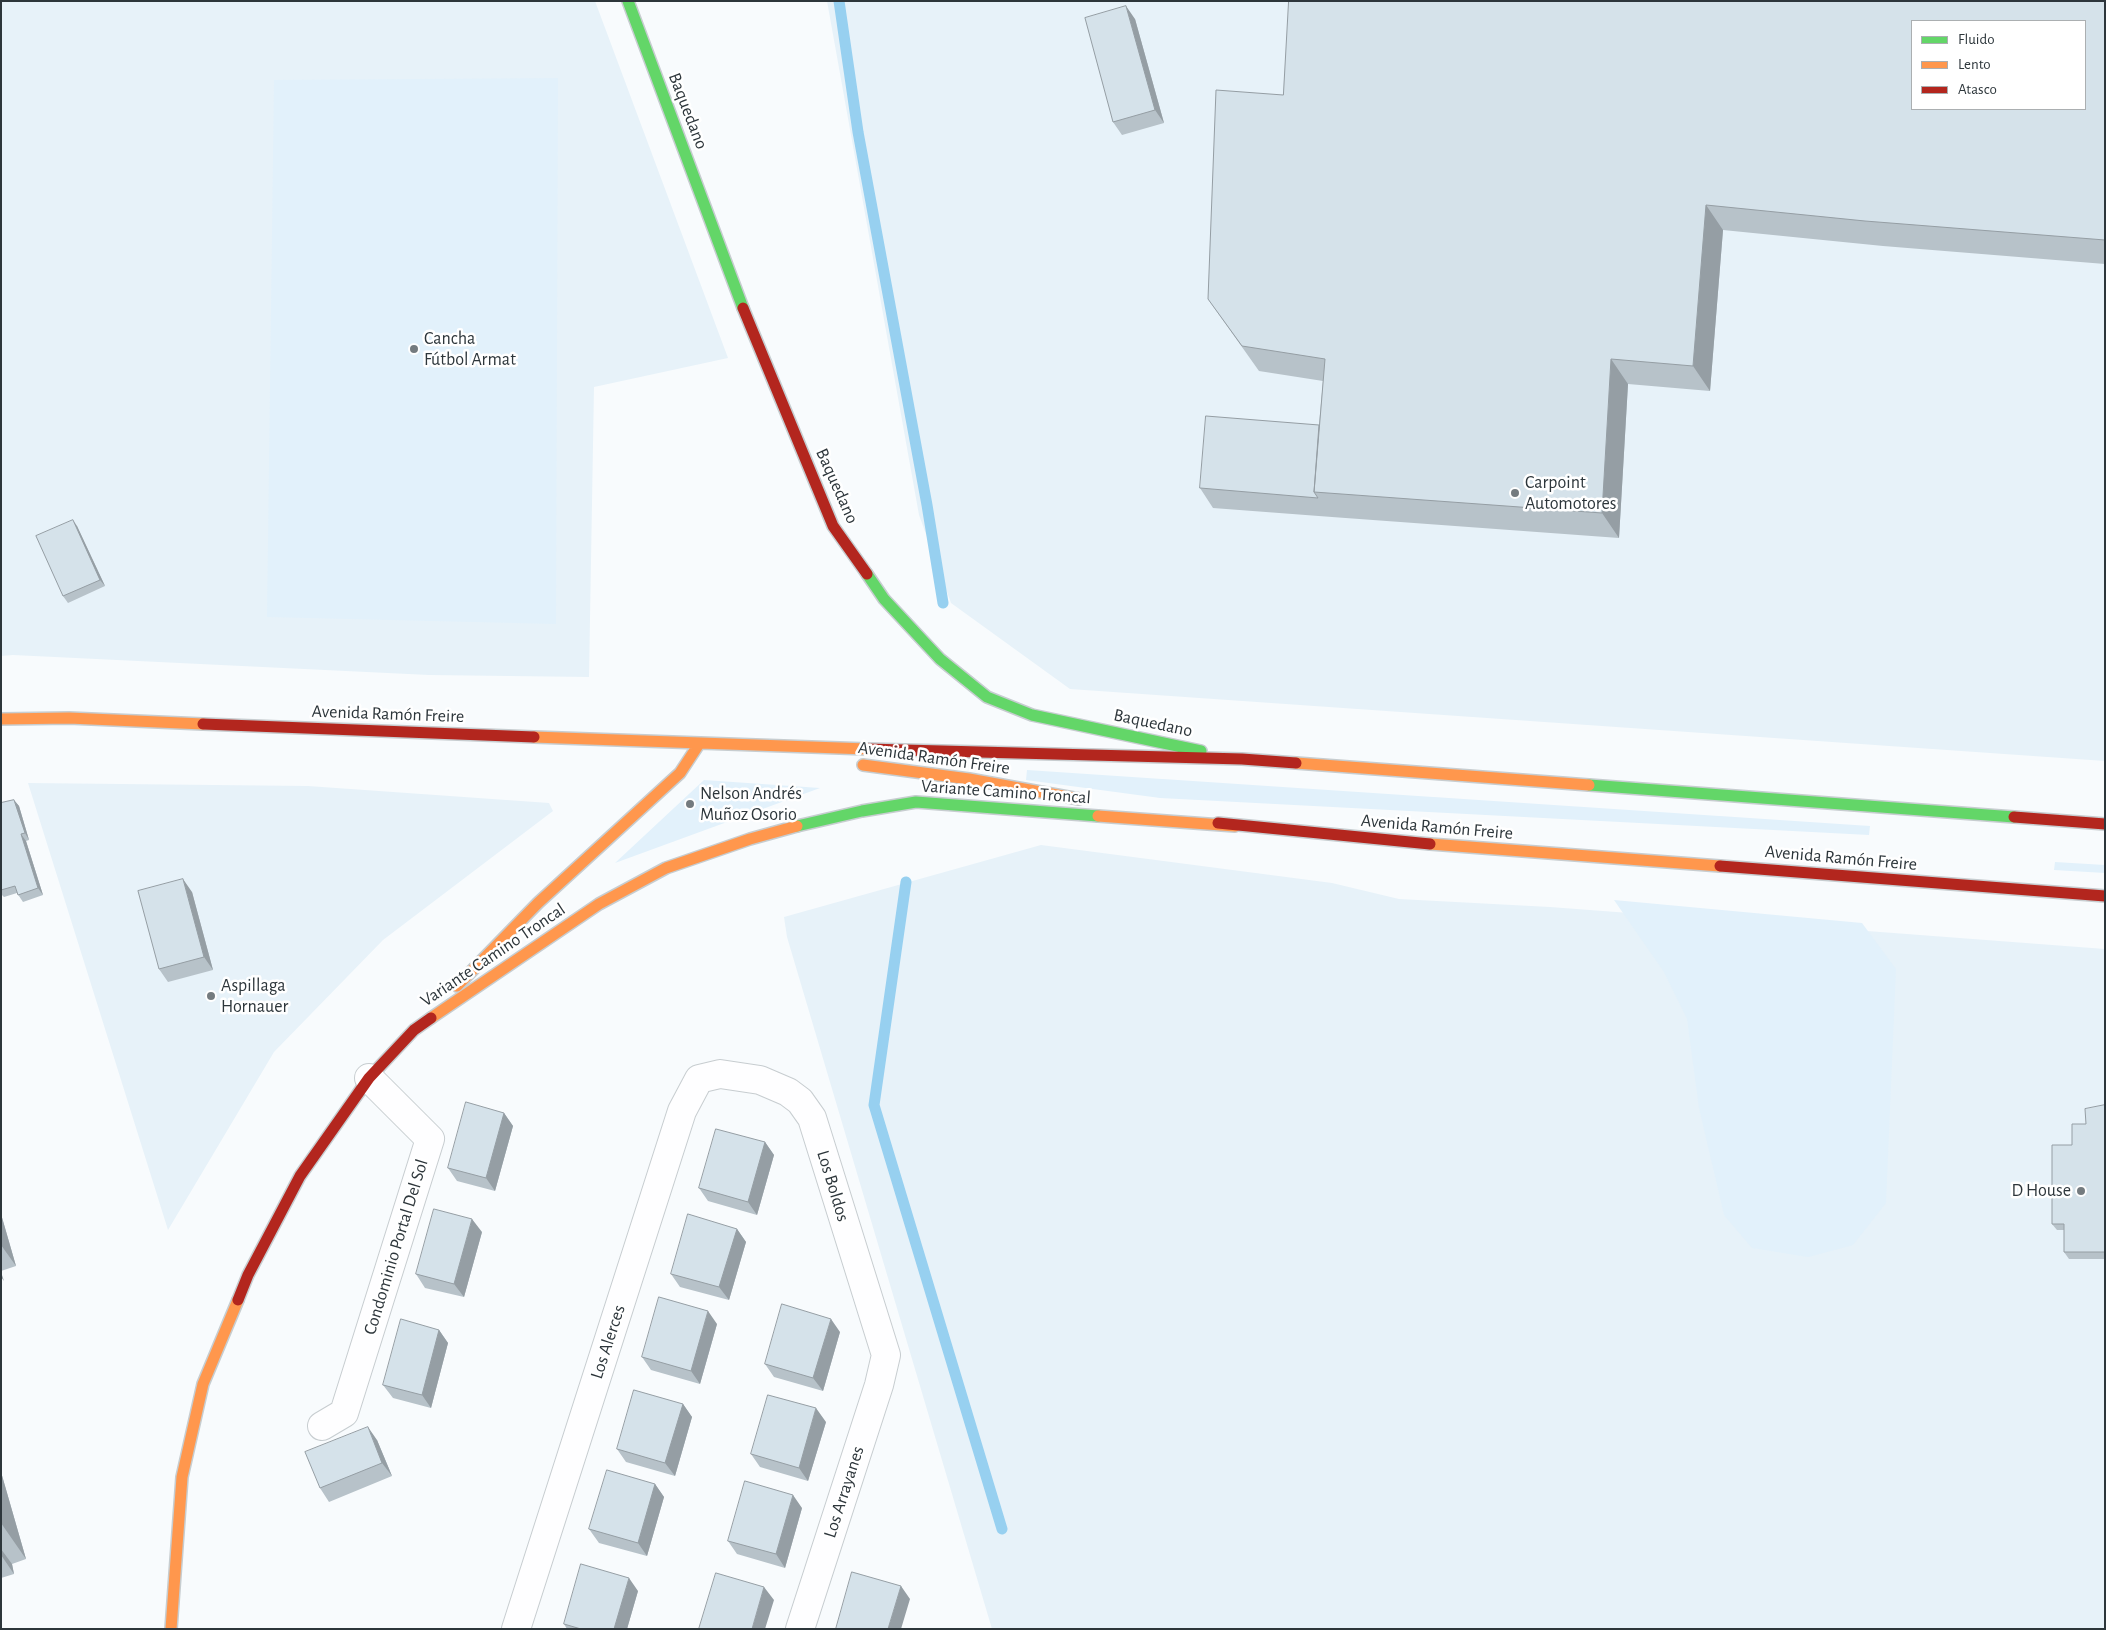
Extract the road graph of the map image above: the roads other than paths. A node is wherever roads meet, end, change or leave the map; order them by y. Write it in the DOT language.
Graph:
graph roads {
  1 [pos="628,1"];
  2 [pos="1,718"];
  3 [pos="699,744"];
  4 [pos="773,747"];
  5 [pos="831,759"];
  6 [pos="1242,759"];
  7 [pos="850,763"];
  8 [pos="1087,800"];
  9 [pos="1117,805"];
  10 [pos="2105,824"];
  11 [pos="1235,826"];
  12 [pos="2105,896"];
  13 [pos="414,1030"];
  14 [pos="720,1074"];
  15 [pos="369,1078"];
  16 [pos="886,1355"];
  17 [pos="322,1426"];
  18 [pos="171,1629"];
  19 [pos="516,1629"];
  20 [pos="800,1629"];
  1 -- 6 [label="main road, Baquedano"];
  2 -- 3 [label="main road, Avenida Ramón Freire"];
  3 -- 4 [label="main road, Avenida Ramón Freire"];
  3 -- 13 [label="main road"];
  4 -- 5 [label="main road, Avenida Ramón Freire"];
  4 -- 6 [label="main road, Avenida Ramón Freire"];
  6 -- 10 [label="main road, Avenida Ramón Freire"];
  7 -- 8 [label="main road, Avenida Ramón Freire"];
  9 -- 11 [label="main road, Avenida Ramón Freire"];
  11 -- 12 [label="main road, Avenida Ramón Freire"];
  11 -- 13 [label="main road, Variante Camino Troncal"];
  13 -- 15 [label="main road, Variante Camino Troncal"];
  14 -- 16 [label="street, Los Boldos"];
  14 -- 19 [label="street, Los Alerces"];
  15 -- 17 [label="street, Condominio Portal Del Sol"];
  15 -- 18 [label="main road, Variante Camino Troncal"];
  16 -- 20 [label="street, Los Arrayanes"];
}
